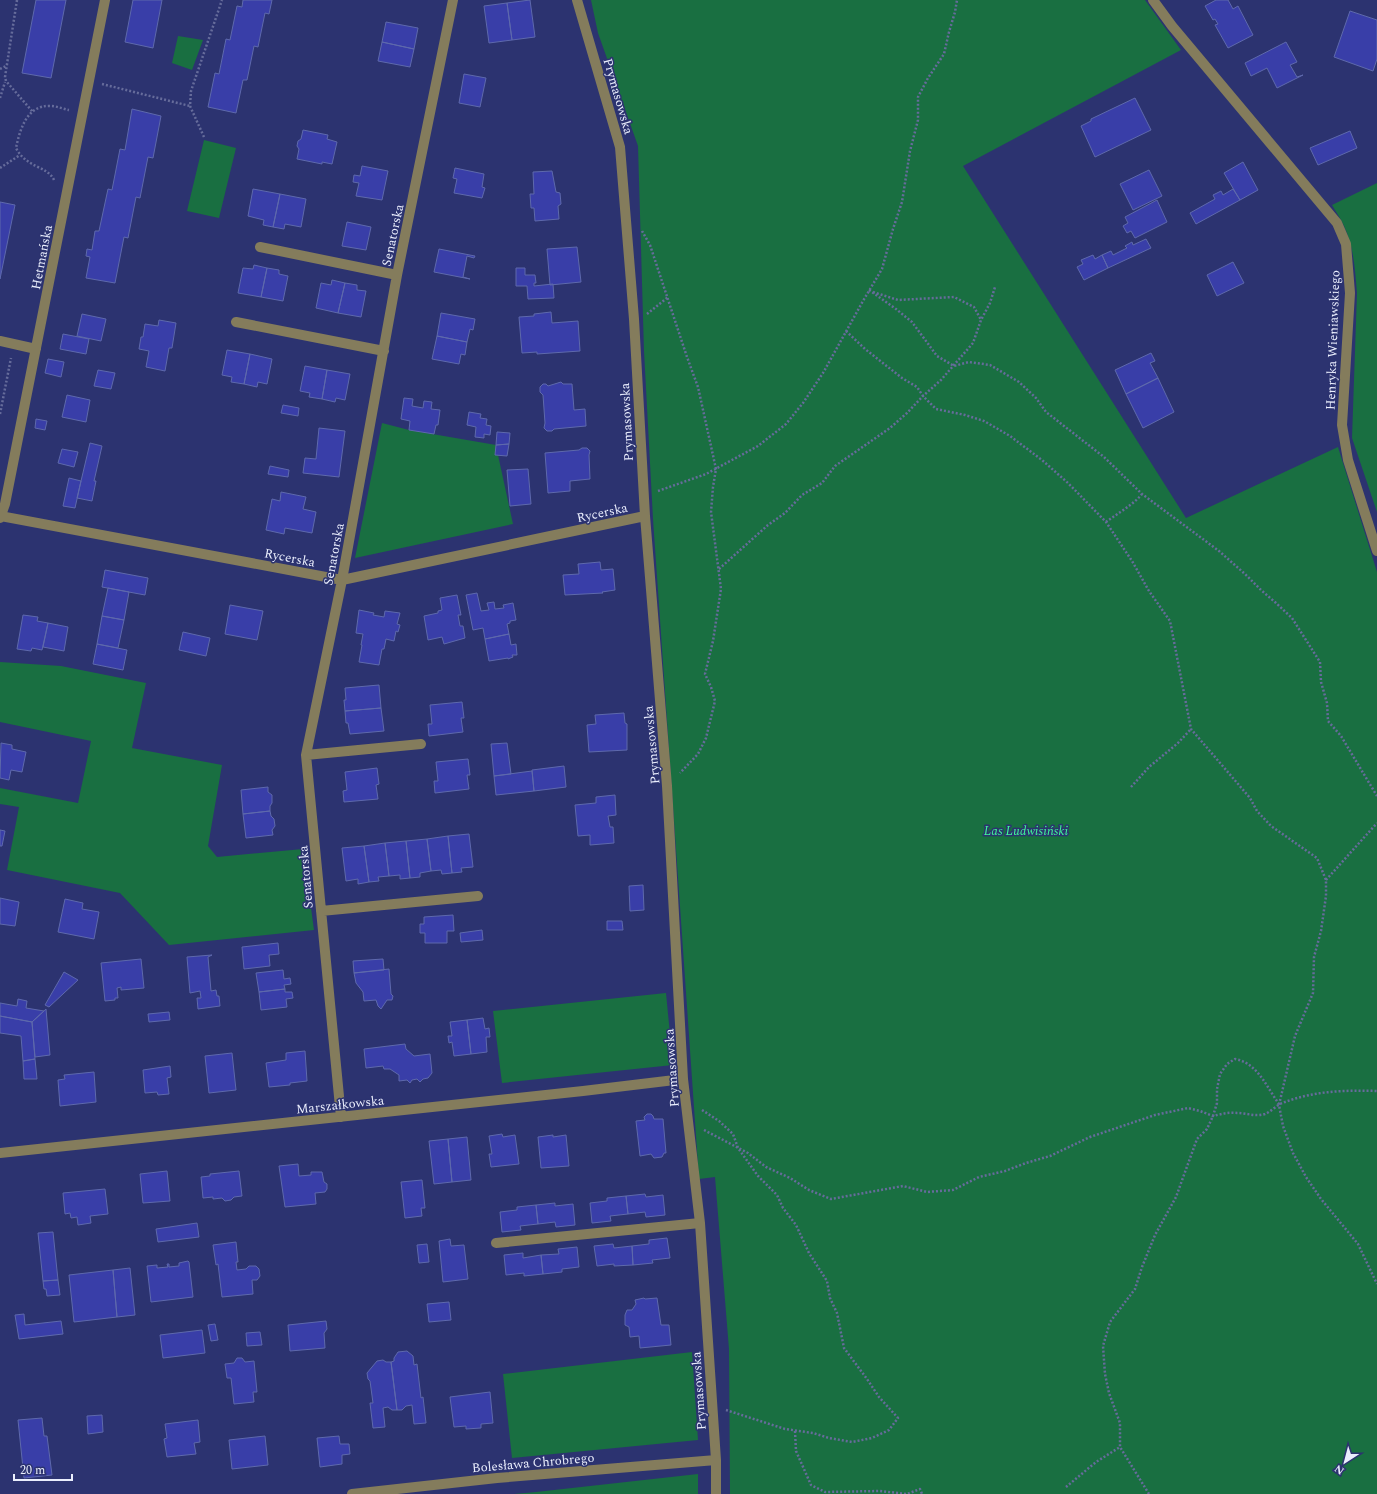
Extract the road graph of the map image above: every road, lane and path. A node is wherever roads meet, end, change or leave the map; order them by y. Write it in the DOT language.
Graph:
graph roads {
  1 [pos="17,0"];
  2 [pos="104,0"];
  3 [pos="219,0"];
  4 [pos="453,0"];
  5 [pos="577,0"];
  6 [pos="957,0"];
  7 [pos="1153,0"];
  8 [pos="222,2"];
  9 [pos="6,66"];
  10 [pos="0,69"];
  11 [pos="6,81"];
  12 [pos="99,84"];
  13 [pos="0,98"];
  14 [pos="190,106"];
  15 [pos="204,137"];
  16 [pos="20,155"];
  17 [pos="0,168"];
  18 [pos="55,183"];
  19 [pos="639,225"];
  20 [pos="260,247"];
  21 [pos="397,275"];
  22 [pos="995,287"];
  23 [pos="869,290"];
  24 [pos="668,297"];
  25 [pos="634,319"];
  26 [pos="981,320"];
  27 [pos="236,322"];
  28 [pos="846,331"];
  29 [pos="0,341"];
  30 [pos="14,344"];
  31 [pos="36,349"];
  32 [pos="384,351"];
  33 [pos="954,366"];
  34 [pos="923,396"];
  35 [pos="0,414"];
  36 [pos="716,469"];
  37 [pos="1142,494"];
  38 [pos="643,496"];
  39 [pos="0,516"];
  40 [pos="645,516"];
  41 [pos="1106,522"];
  42 [pos="1377,551"];
  43 [pos="719,570"];
  44 [pos="342,580"];
  45 [pos="1192,729"];
  46 [pos="420,744"];
  47 [pos="306,755"];
  48 [pos="667,786"];
  49 [pos="1131,787"];
  50 [pos="1377,796"];
  51 [pos="1377,823"];
  52 [pos="1326,880"];
  53 [pos="478,896"];
  54 [pos="321,911"];
  55 [pos="684,1079"];
  56 [pos="1377,1091"];
  57 [pos="686,1104"];
  58 [pos="1279,1104"];
  59 [pos="341,1116"];
  60 [pos="1213,1116"];
  61 [pos="688,1124"];
  62 [pos="738,1148"];
  63 [pos="0,1153"];
  64 [pos="700,1224"];
  65 [pos="496,1243"];
  66 [pos="1377,1284"];
  67 [pos="712,1406"];
  68 [pos="795,1430"];
  69 [pos="1120,1447"];
  70 [pos="716,1460"];
  71 [pos="1066,1487"];
  72 [pos="352,1494"];
  73 [pos="716,1494"];
  74 [pos="922,1494"];
  75 [pos="1149,1494"];
  1 -- 9 [label="path"];
  2 -- 31 [label="street, Hetmańska"];
  3 -- 8 [label="path"];
  4 -- 21 [label="street, Senatorska"];
  5 -- 25 [label="street, Prymasowska"];
  6 -- 23 [label="path"];
  7 -- 42 [label="street, Henryka Wieniawskiego"];
  8 -- 14 [label="path"];
  9 -- 10 [label="path"];
  9 -- 11 [label="path"];
  11 -- 13 [label="path"];
  11 -- 16 [label="path"];
  12 -- 14 [label="path"];
  14 -- 15 [label="path"];
  16 -- 17 [label="path"];
  16 -- 18 [label="path"];
  19 -- 24 [label="path"];
  20 -- 21 [label="street"];
  21 -- 32 [label="street, Senatorska"];
  22 -- 26 [label="path"];
  23 -- 26 [label="path"];
  23 -- 28 [label="path"];
  23 -- 33 [label="path"];
  24 -- 25 [label="path"];
  24 -- 36 [label="path"];
  25 -- 38 [label="street, Prymasowska"];
  26 -- 33 [label="path"];
  27 -- 32 [label="street"];
  28 -- 34 [label="path"];
  28 -- 36 [label="path"];
  29 -- 30 [label="street"];
  30 -- 31 [label="street"];
  30 -- 35 [label="path"];
  31 -- 39 [label="street, Hetmańska"];
  32 -- 44 [label="street, Senatorska"];
  33 -- 34 [label="path"];
  33 -- 37 [label="path"];
  34 -- 41 [label="path"];
  34 -- 43 [label="path"];
  36 -- 38 [label="path"];
  36 -- 43 [label="path"];
  37 -- 41 [label="path"];
  37 -- 50 [label="path"];
  38 -- 40 [label="street, Prymasowska"];
  39 -- 44 [label="street, Rycerska"];
  40 -- 44 [label="street, Rycerska"];
  40 -- 48 [label="street, Prymasowska"];
  41 -- 45 [label="path"];
  43 -- 48 [label="path"];
  44 -- 47 [label="street, Senatorska"];
  45 -- 49 [label="path"];
  45 -- 52 [label="path"];
  46 -- 47 [label="street"];
  47 -- 54 [label="street, Senatorska"];
  48 -- 55 [label="street, Prymasowska"];
  51 -- 52 [label="path"];
  52 -- 58 [label="path"];
  53 -- 54 [label="street"];
  54 -- 59 [label="street, Senatorska"];
  55 -- 57 [label="street, Prymasowska"];
  55 -- 59 [label="street, Marszałkowska"];
  56 -- 58 [label="path"];
  57 -- 61 [label="street, Prymasowska"];
  57 -- 62 [label="path"];
  58 -- 60 [label="path"];
  58 -- 60 [label="path"];
  58 -- 66 [label="path"];
  59 -- 63 [label="street, Marszałkowska"];
  60 -- 62 [label="path"];
  60 -- 69 [label="path"];
  61 -- 62 [label="path"];
  61 -- 64 [label="street, Prymasowska"];
  62 -- 68 [label="path"];
  64 -- 65 [label="street"];
  64 -- 67 [label="street, Prymasowska"];
  67 -- 68 [label="path"];
  67 -- 70 [label="street, Prymasowska"];
  68 -- 74 [label="path"];
  69 -- 71 [label="path"];
  69 -- 75 [label="path"];
  70 -- 72 [label="street, Bolesława Chrobrego"];
  70 -- 73 [label="street, Prymasowska"];
}
